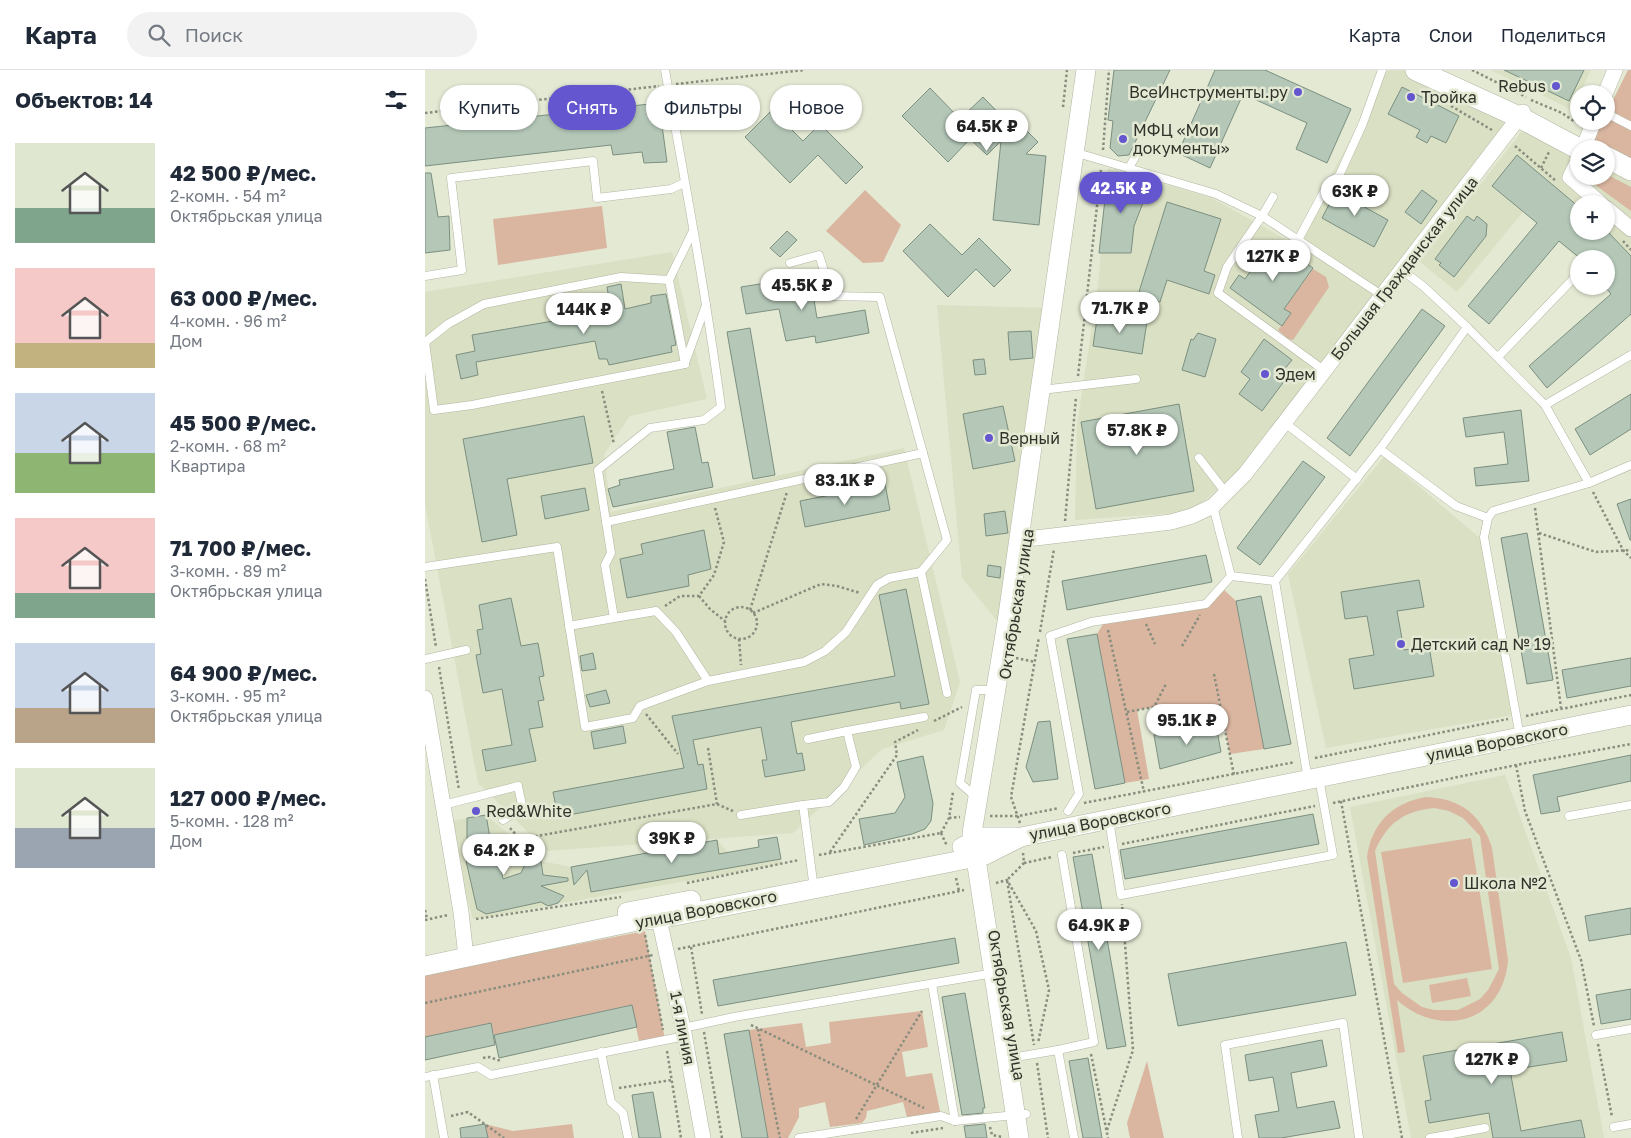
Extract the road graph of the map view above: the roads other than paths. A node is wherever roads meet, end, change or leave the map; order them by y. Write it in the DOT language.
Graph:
graph roads {
  1 [pos="665,70"];
  2 [pos="1087,70"];
  3 [pos="1094,70"];
  4 [pos="1382,70"];
  5 [pos="1417,70"];
  6 [pos="1430,70"];
  7 [pos="1615,70"];
  8 [pos="1609,85"];
  9 [pos="1521,115"];
  10 [pos="1615,118"];
  11 [pos="1631,126"];
  12 [pos="1570,143"];
  13 [pos="1135,157"];
  14 [pos="1093,158"];
  15 [pos="1615,162"];
  16 [pos="1129,168"];
  17 [pos="1615,168"];
  18 [pos="1631,170"];
  19 [pos="1631,176"];
  20 [pos="684,184"];
  21 [pos="1579,185"];
  22 [pos="1591,195"];
  23 [pos="1273,197"];
  24 [pos="1262,216"];
  25 [pos="1615,216"];
  26 [pos="1631,229"];
  27 [pos="692,233"];
  28 [pos="1298,240"];
  29 [pos="790,263"];
  30 [pos="1403,271"];
  31 [pos="425,276"];
  32 [pos="669,280"];
  33 [pos="1570,282"];
  34 [pos="1383,296"];
  35 [pos="707,303"];
  36 [pos="1467,327"];
  37 [pos="425,342"];
  38 [pos="1631,355"];
  39 [pos="1498,357"];
  40 [pos="685,364"];
  41 [pos="1325,371"];
  42 [pos="1136,379"];
  43 [pos="1050,389"];
  44 [pos="1545,405"];
  45 [pos="1285,423"];
  46 [pos="1380,449"];
  47 [pos="923,453"];
  48 [pos="1199,458"];
  49 [pos="1631,465"];
  50 [pos="1357,479"];
  51 [pos="1589,483"];
  52 [pos="1226,493"];
  53 [pos="1213,506"];
  54 [pos="1488,518"];
  55 [pos="606,522"];
  56 [pos="1027,539"];
  57 [pos="425,567"];
  58 [pos="921,572"];
  59 [pos="1231,576"];
  60 [pos="1275,581"];
  61 [pos="614,618"];
  62 [pos="569,626"];
  63 [pos="466,650"];
  64 [pos="425,659"];
  65 [pos="708,681"];
  66 [pos="999,690"];
  67 [pos="947,693"];
  68 [pos="425,698"];
  69 [pos="1631,715"];
  70 [pos="925,721"];
  71 [pos="847,731"];
  72 [pos="1520,737"];
  73 [pos="808,739"];
  74 [pos="1314,779"];
  75 [pos="443,805"];
  76 [pos="803,805"];
  77 [pos="1631,805"];
  78 [pos="1069,808"];
  79 [pos="980,809"];
  80 [pos="741,815"];
  81 [pos="1569,816"];
  82 [pos="503,820"];
  83 [pos="1109,820"];
  84 [pos="979,848"];
  85 [pos="1062,855"];
  86 [pos="813,883"];
  87 [pos="646,916"];
  88 [pos="465,952"];
  89 [pos="425,955"];
  90 [pos="425,966"];
  91 [pos="997,972"];
  92 [pos="932,984"];
  93 [pos="1631,1029"];
  94 [pos="684,1032"];
  95 [pos="1596,1036"];
  96 [pos="1058,1050"];
  97 [pos="601,1052"];
  98 [pos="1016,1057"];
  99 [pos="429,1076"];
  100 [pos="1021,1115"];
  101 [pos="953,1124"];
  102 [pos="1631,1124"];
  103 [pos="1614,1127"];
  104 [pos="1485,1128"];
  105 [pos="444,1138"];
  106 [pos="628,1138"];
  107 [pos="703,1138"];
  108 [pos="799,1138"];
  109 [pos="1019,1138"];
  110 [pos="1030,1138"];
  111 [pos="1074,1138"];
  112 [pos="1238,1138"];
  113 [pos="1359,1138"];
  114 [pos="1430,1138"];
  1 -- 20 [label="lane"];
  2 -- 66 [label="street"];
  3 -- 14 [label="street, Октябрьская улица"];
  4 -- 28 [label="lane"];
  5 -- 9 [label="main road"];
  6 -- 9 [label="main road"];
  7 -- 8 [label="street"];
  9 -- 12 [label="main road"];
  9 -- 30 [label="street, Большая Гражданская улица"];
  10 -- 11 [label="lane"];
  13 -- 16 [label="lane"];
  14 -- 16 [label="lane"];
  14 -- 43 [label="street, Октябрьская улица"];
  15 -- 18 [label="main road"];
  16 -- 24 [label="lane"];
  17 -- 19 [label="main road"];
  20 -- 27 [label="lane"];
  20 -- 31 [label="lane"];
  21 -- 22 [label="street"];
  23 -- 24 [label="lane"];
  24 -- 28 [label="lane"];
  24 -- 41 [label="lane"];
  25 -- 26 [label="street"];
  27 -- 32 [label="lane"];
  27 -- 35 [label="lane"];
  28 -- 34 [label="lane"];
  29 -- 47 [label="lane"];
  30 -- 34 [label="street, Большая Гражданская улица"];
  30 -- 36 [label="lane"];
  32 -- 37 [label="lane"];
  32 -- 40 [label="lane"];
  33 -- 39 [label="lane"];
  34 -- 41 [label="street, Большая Гражданская улица"];
  35 -- 40 [label="lane"];
  35 -- 55 [label="lane"];
  36 -- 39 [label="lane"];
  36 -- 46 [label="lane"];
  37 -- 40 [label="lane"];
  38 -- 44 [label="lane"];
  39 -- 44 [label="lane"];
  41 -- 45 [label="street, Большая Гражданская улица"];
  42 -- 43 [label="lane"];
  43 -- 56 [label="street, Октябрьская улица"];
  44 -- 51 [label="lane"];
  45 -- 50 [label="lane"];
  45 -- 52 [label="street, Большая Гражданская улица"];
  46 -- 50 [label="lane"];
  46 -- 54 [label="lane"];
  47 -- 55 [label="lane"];
  47 -- 58 [label="lane"];
  48 -- 52 [label="lane"];
  49 -- 51 [label="lane"];
  50 -- 60 [label="lane"];
  51 -- 54 [label="lane"];
  52 -- 53 [label="street, Большая Гражданская улица"];
  53 -- 56 [label="street, Большая Гражданская улица"];
  53 -- 59 [label="lane"];
  54 -- 72 [label="lane"];
  55 -- 61 [label="lane"];
  56 -- 66 [label="street, Октябрьская улица"];
  57 -- 62 [label="lane"];
  58 -- 65 [label="lane"];
  58 -- 67 [label="lane"];
  59 -- 60 [label="lane"];
  59 -- 78 [label="lane"];
  60 -- 74 [label="lane"];
  61 -- 62 [label="lane"];
  61 -- 65 [label="lane"];
  62 -- 65 [label="lane"];
  63 -- 64 [label="lane"];
  66 -- 79 [label="street, Октябрьская улица"];
  66 -- 79 [label="lane"];
  68 -- 75 [label="street"];
  69 -- 72 [label="street, улица Воровского"];
  70 -- 71 [label="lane"];
  71 -- 73 [label="lane"];
  71 -- 76 [label="lane"];
  72 -- 74 [label="street, улица Воровского"];
  74 -- 83 [label="street, улица Воровского"];
  74 -- 83 [label="lane"];
  75 -- 82 [label="lane"];
  75 -- 88 [label="street"];
  76 -- 80 [label="lane"];
  76 -- 86 [label="lane"];
  77 -- 81 [label="lane"];
  79 -- 84 [label="street, Октябрьская улица"];
  83 -- 84 [label="street, улица Воровского"];
  84 -- 86 [label="street, улица Воровского"];
  84 -- 91 [label="street, Октябрьская улица"];
  85 -- 96 [label="lane"];
  86 -- 87 [label="street, улица Воровского"];
  87 -- 88 [label="street, улица Воровского"];
  87 -- 94 [label="street, 1-я линия"];
  88 -- 89 [label="street"];
  88 -- 90 [label="street, улица Воровского"];
  91 -- 92 [label="lane"];
  91 -- 98 [label="street, Октябрьская улица"];
  91 -- 100 [label="street"];
  92 -- 94 [label="lane"];
  92 -- 101 [label="lane"];
  93 -- 95 [label="lane"];
  94 -- 97 [label="lane"];
  94 -- 107 [label="street, 1-я линия"];
  96 -- 98 [label="lane"];
  96 -- 111 [label="lane"];
  97 -- 99 [label="lane"];
  97 -- 106 [label="lane"];
  98 -- 100 [label="street, Октябрьская улица"];
  99 -- 105 [label="lane"];
  100 -- 101 [label="lane"];
  100 -- 109 [label="street"];
  100 -- 110 [label="street, Октябрьская улица"];
  101 -- 108 [label="lane"];
  102 -- 103 [label="lane"];
  104 -- 114 [label="lane"];
  112 -- 113 [label="lane"];
}
